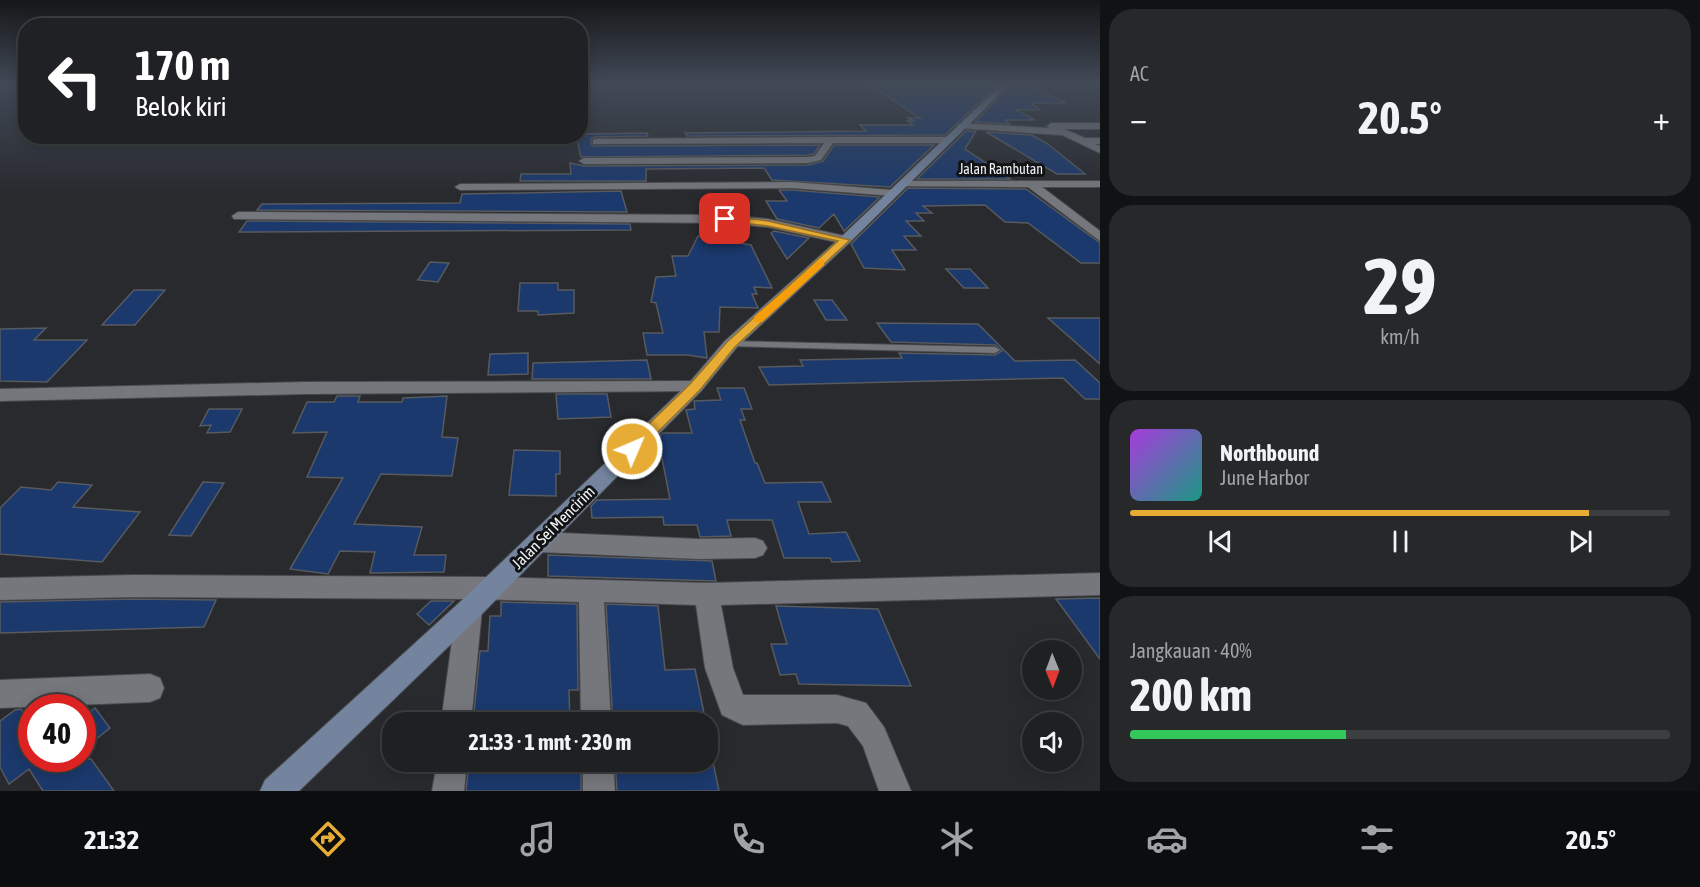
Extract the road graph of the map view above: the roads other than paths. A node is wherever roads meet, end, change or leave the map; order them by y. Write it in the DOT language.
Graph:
graph roads {
  1 [pos="968,120"];
  2 [pos="961,126"];
  3 [pos="1100,126"];
  4 [pos="1063,132"];
  5 [pos="947,140"];
  6 [pos="831,141"];
  7 [pos="1083,141"];
  8 [pos="1100,141"];
  9 [pos="596,142"];
  10 [pos="656,142"];
  11 [pos="1100,150"];
  12 [pos="665,160"];
  13 [pos="584,161"];
  14 [pos="1031,184"];
  15 [pos="1100,184"];
  16 [pos="460,187"];
  17 [pos="898,188"];
  18 [pos="238,216"];
  19 [pos="1100,237"];
  20 [pos="845,240"];
  21 [pos="731,344"];
  22 [pos="995,350"];
  23 [pos="695,387"];
  24 [pos="0,395"];
  25 [pos="538,542"];
  26 [pos="755,548"];
  27 [pos="1100,584"];
  28 [pos="491,588"];
  29 [pos="0,589"];
  30 [pos="591,590"];
  31 [pos="707,594"];
  32 [pos="469,610"];
  33 [pos="150,688"];
  34 [pos="3,696"];
  35 [pos="457,712"];
  36 [pos="596,712"];
  37 [pos="451,772"];
  38 [pos="598,772"];
  39 [pos="276,791"];
  40 [pos="448,791"];
  41 [pos="599,791"];
  42 [pos="895,791"];
  1 -- 2 [label="street, Jalan Sei Mencirim"];
  2 -- 4 [label="street"];
  2 -- 5 [label="street, Jalan Sei Mencirim"];
  3 -- 4 [label="street"];
  4 -- 7 [label="street"];
  5 -- 6 [label="street"];
  5 -- 17 [label="street, Jalan Sei Mencirim"];
  6 -- 10 [label="street"];
  6 -- 12 [label="street"];
  7 -- 8 [label="street"];
  7 -- 11 [label="street"];
  9 -- 10 [label="street"];
  10 -- 12 [label="street"];
  12 -- 13 [label="street"];
  14 -- 15 [label="street, Jalan Rambutan"];
  14 -- 17 [label="street, Jalan Rambutan"];
  14 -- 19 [label="street"];
  16 -- 17 [label="street, Jalan Rambutan"];
  17 -- 20 [label="street, Jalan Sei Mencirim"];
  18 -- 20 [label="street"];
  20 -- 21 [label="street, Jalan Sei Mencirim"];
  21 -- 22 [label="lane"];
  21 -- 23 [label="street, Jalan Sei Mencirim"];
  23 -- 24 [label="street"];
  23 -- 25 [label="street, Jalan Sei Mencirim"];
  25 -- 26 [label="street"];
  25 -- 28 [label="street, Jalan Sei Mencirim"];
  27 -- 31 [label="street"];
  28 -- 29 [label="street"];
  28 -- 30 [label="street"];
  28 -- 32 [label="street, Jalan Sei Mencirim"];
  30 -- 31 [label="street"];
  30 -- 36 [label="street"];
  31 -- 42 [label="street"];
  32 -- 35 [label="street"];
  32 -- 39 [label="street, Jalan Sei Mencirim"];
  33 -- 34 [label="street"];
  37 -- 40 [label="street"];
  38 -- 41 [label="street"];
}
